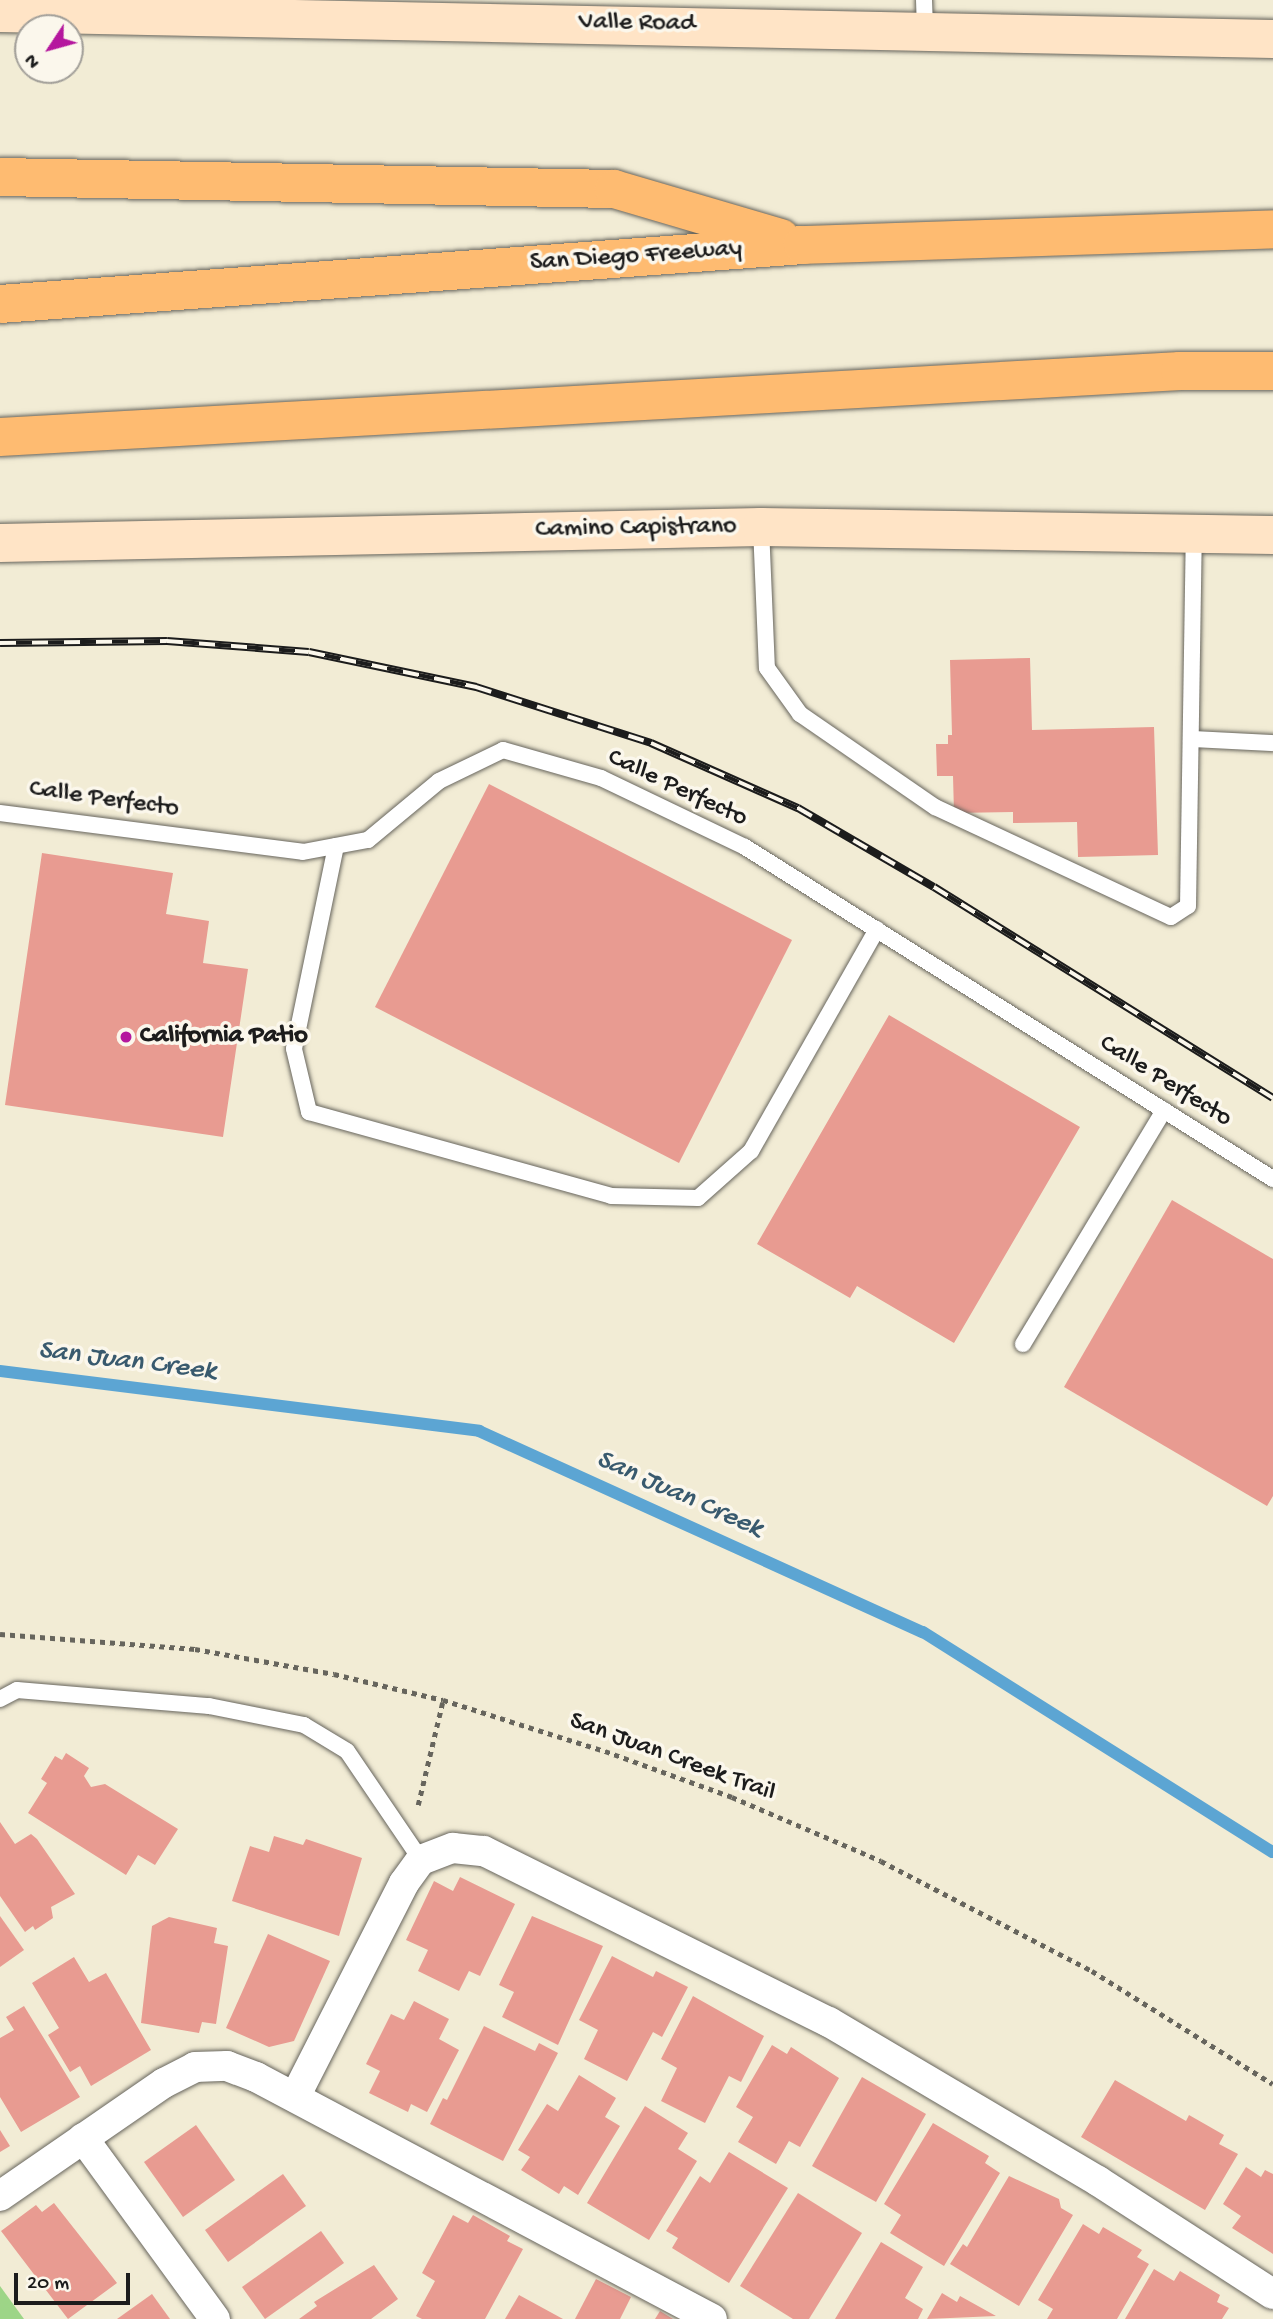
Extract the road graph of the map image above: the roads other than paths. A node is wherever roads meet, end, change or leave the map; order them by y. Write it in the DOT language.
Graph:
graph roads {
  1 [pos="0,13"];
  2 [pos="924,15"];
  3 [pos="1273,39"];
  4 [pos="0,177"];
  5 [pos="1273,229"];
  6 [pos="803,245"];
  7 [pos="0,304"];
  8 [pos="1273,371"];
  9 [pos="0,437"];
  10 [pos="761,527"];
  11 [pos="1194,535"];
  12 [pos="1273,535"];
  13 [pos="0,543"];
  14 [pos="1191,738"];
  15 [pos="1273,743"];
  16 [pos="0,813"];
  17 [pos="336,846"];
  18 [pos="877,929"];
  19 [pos="1164,1110"];
  20 [pos="1273,1179"];
  21 [pos="1023,1344"];
  22 [pos="0,1699"];
  23 [pos="421,1860"];
  24 [pos="295,2097"];
  25 [pos="83,2138"];
  26 [pos="0,2196"];
  27 [pos="1273,2294"];
  28 [pos="215,2319"];
  29 [pos="712,2319"];
  1 -- 2 [label="main road, Valle Road"];
  2 -- 3 [label="main road, Valle Road"];
  4 -- 6 [label="highway"];
  5 -- 6 [label="highway, San Diego Freeway"];
  6 -- 7 [label="highway, San Diego Freeway"];
  8 -- 9 [label="highway"];
  10 -- 11 [label="main road, Camino Capistrano"];
  10 -- 13 [label="main road, Camino Capistrano"];
  10 -- 14 [label="lane"];
  11 -- 12 [label="main road, Camino Capistrano"];
  11 -- 14 [label="lane"];
  14 -- 15 [label="lane"];
  16 -- 17 [label="lane, Calle Perfecto"];
  17 -- 18 [label="lane, Calle Perfecto"];
  17 -- 18 [label="lane"];
  18 -- 19 [label="lane, Calle Perfecto"];
  19 -- 20 [label="lane, Calle Perfecto"];
  19 -- 21 [label="lane"];
  22 -- 23 [label="lane"];
  23 -- 24 [label="street"];
  23 -- 27 [label="street"];
  24 -- 25 [label="street"];
  24 -- 29 [label="street"];
  25 -- 26 [label="street"];
  25 -- 28 [label="street"];
}
